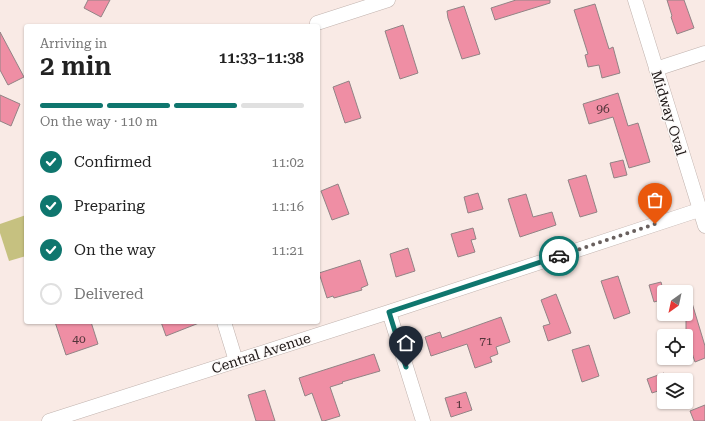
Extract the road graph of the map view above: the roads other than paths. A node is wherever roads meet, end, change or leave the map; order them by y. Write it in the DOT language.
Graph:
graph roads {
  1 [pos="388,0"];
  2 [pos="634,0"];
  3 [pos="318,23"];
  4 [pos="705,53"];
  5 [pos="656,69"];
  6 [pos="699,210"];
  7 [pos="705,226"];
  8 [pos="389,312"];
  9 [pos="225,324"];
  10 [pos="236,361"];
  11 [pos="49,421"];
  12 [pos="423,421"];
  1 -- 3 [label="street"];
  2 -- 5 [label="street, Midway Oval"];
  4 -- 5 [label="street"];
  5 -- 6 [label="street, Midway Oval"];
  6 -- 7 [label="street, Midway Oval"];
  6 -- 8 [label="street, Central Avenue"];
  8 -- 10 [label="street, Central Avenue"];
  8 -- 12 [label="street"];
  9 -- 10 [label="street"];
  10 -- 11 [label="street, Central Avenue"];
}
